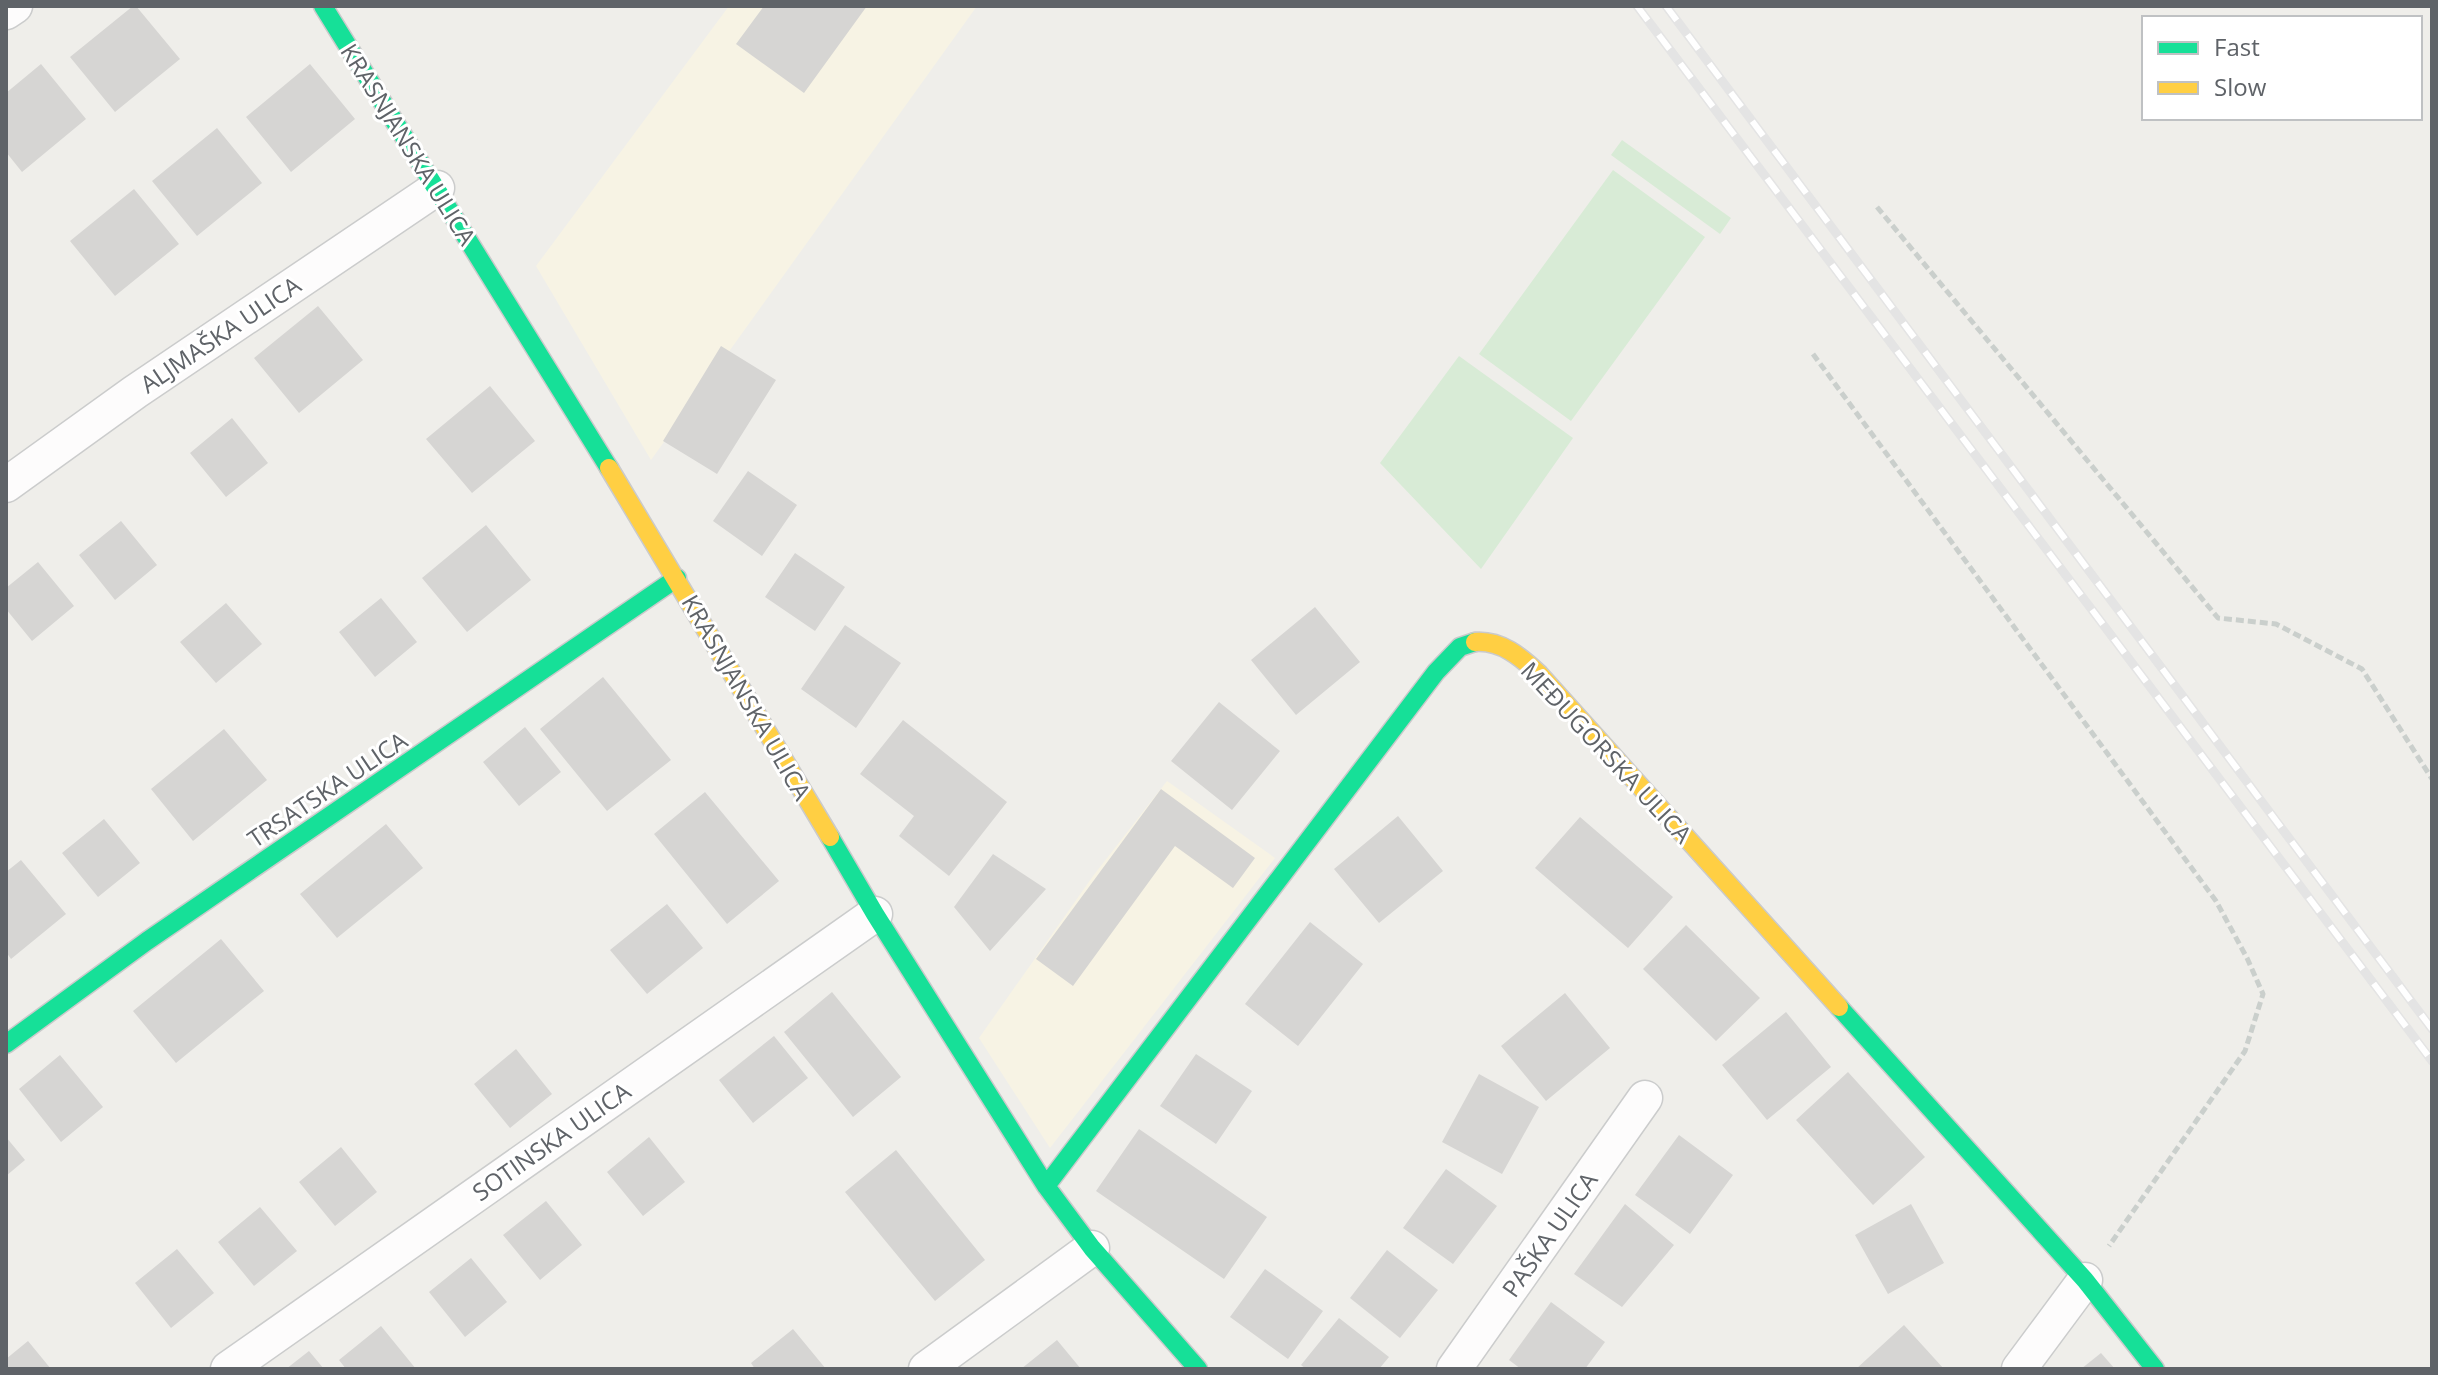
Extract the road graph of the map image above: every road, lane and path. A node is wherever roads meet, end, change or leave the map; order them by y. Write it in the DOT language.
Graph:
graph roads {
  1 [pos="15,6"];
  2 [pos="323,6"];
  3 [pos="6,12"];
  4 [pos="437,188"];
  5 [pos="1877,207"];
  6 [pos="1813,354"];
  7 [pos="6,485"];
  8 [pos="677,578"];
  9 [pos="2432,779"];
  10 [pos="875,914"];
  11 [pos="6,1044"];
  12 [pos="1645,1098"];
  13 [pos="1046,1186"];
  14 [pos="1092,1248"];
  15 [pos="2085,1280"];
  16 [pos="228,1369"];
  17 [pos="926,1369"];
  18 [pos="1198,1369"];
  19 [pos="1454,1369"];
  20 [pos="2019,1369"];
  21 [pos="2155,1369"];
  1 -- 3 [label="street"];
  2 -- 4 [label="street, KRASNJANSKA ULICA"];
  4 -- 7 [label="street, ALJMAŠKA ULICA"];
  4 -- 8 [label="street, KRASNJANSKA ULICA"];
  5 -- 9 [label="path"];
  6 -- 15 [label="path"];
  8 -- 10 [label="street, KRASNJANSKA ULICA"];
  8 -- 11 [label="street, TRSATSKA ULICA"];
  10 -- 13 [label="street, KRASNJANSKA ULICA"];
  10 -- 16 [label="street, SOTINSKA ULICA"];
  12 -- 19 [label="street, PAŠKA ULICA"];
  13 -- 14 [label="street, KRASNJANSKA ULICA"];
  13 -- 15 [label="street, MEĐUGORSKA ULICA"];
  14 -- 17 [label="street"];
  14 -- 18 [label="street, KRASNJANSKA ULICA"];
  15 -- 20 [label="street"];
  15 -- 21 [label="street, MEĐUGORSKA ULICA"];
}
